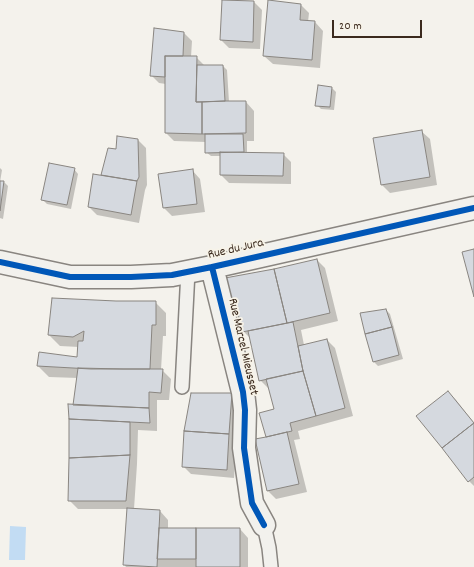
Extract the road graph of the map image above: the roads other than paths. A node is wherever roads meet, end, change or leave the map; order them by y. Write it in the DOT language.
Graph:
graph roads {
  1 [pos="474,208"];
  2 [pos="0,262"];
  3 [pos="212,267"];
  4 [pos="188,271"];
  5 [pos="182,387"];
  6 [pos="264,525"];
  7 [pos="271,567"];
  1 -- 3 [label="street, Rue du Jura"];
  2 -- 4 [label="street, Rue du Jura"];
  3 -- 4 [label="street, Rue du Jura"];
  3 -- 6 [label="street, Rue Marcel Mieusset"];
  4 -- 5 [label="lane"];
  6 -- 7 [label="lane, Rue Marcel Mieusset"];
}
